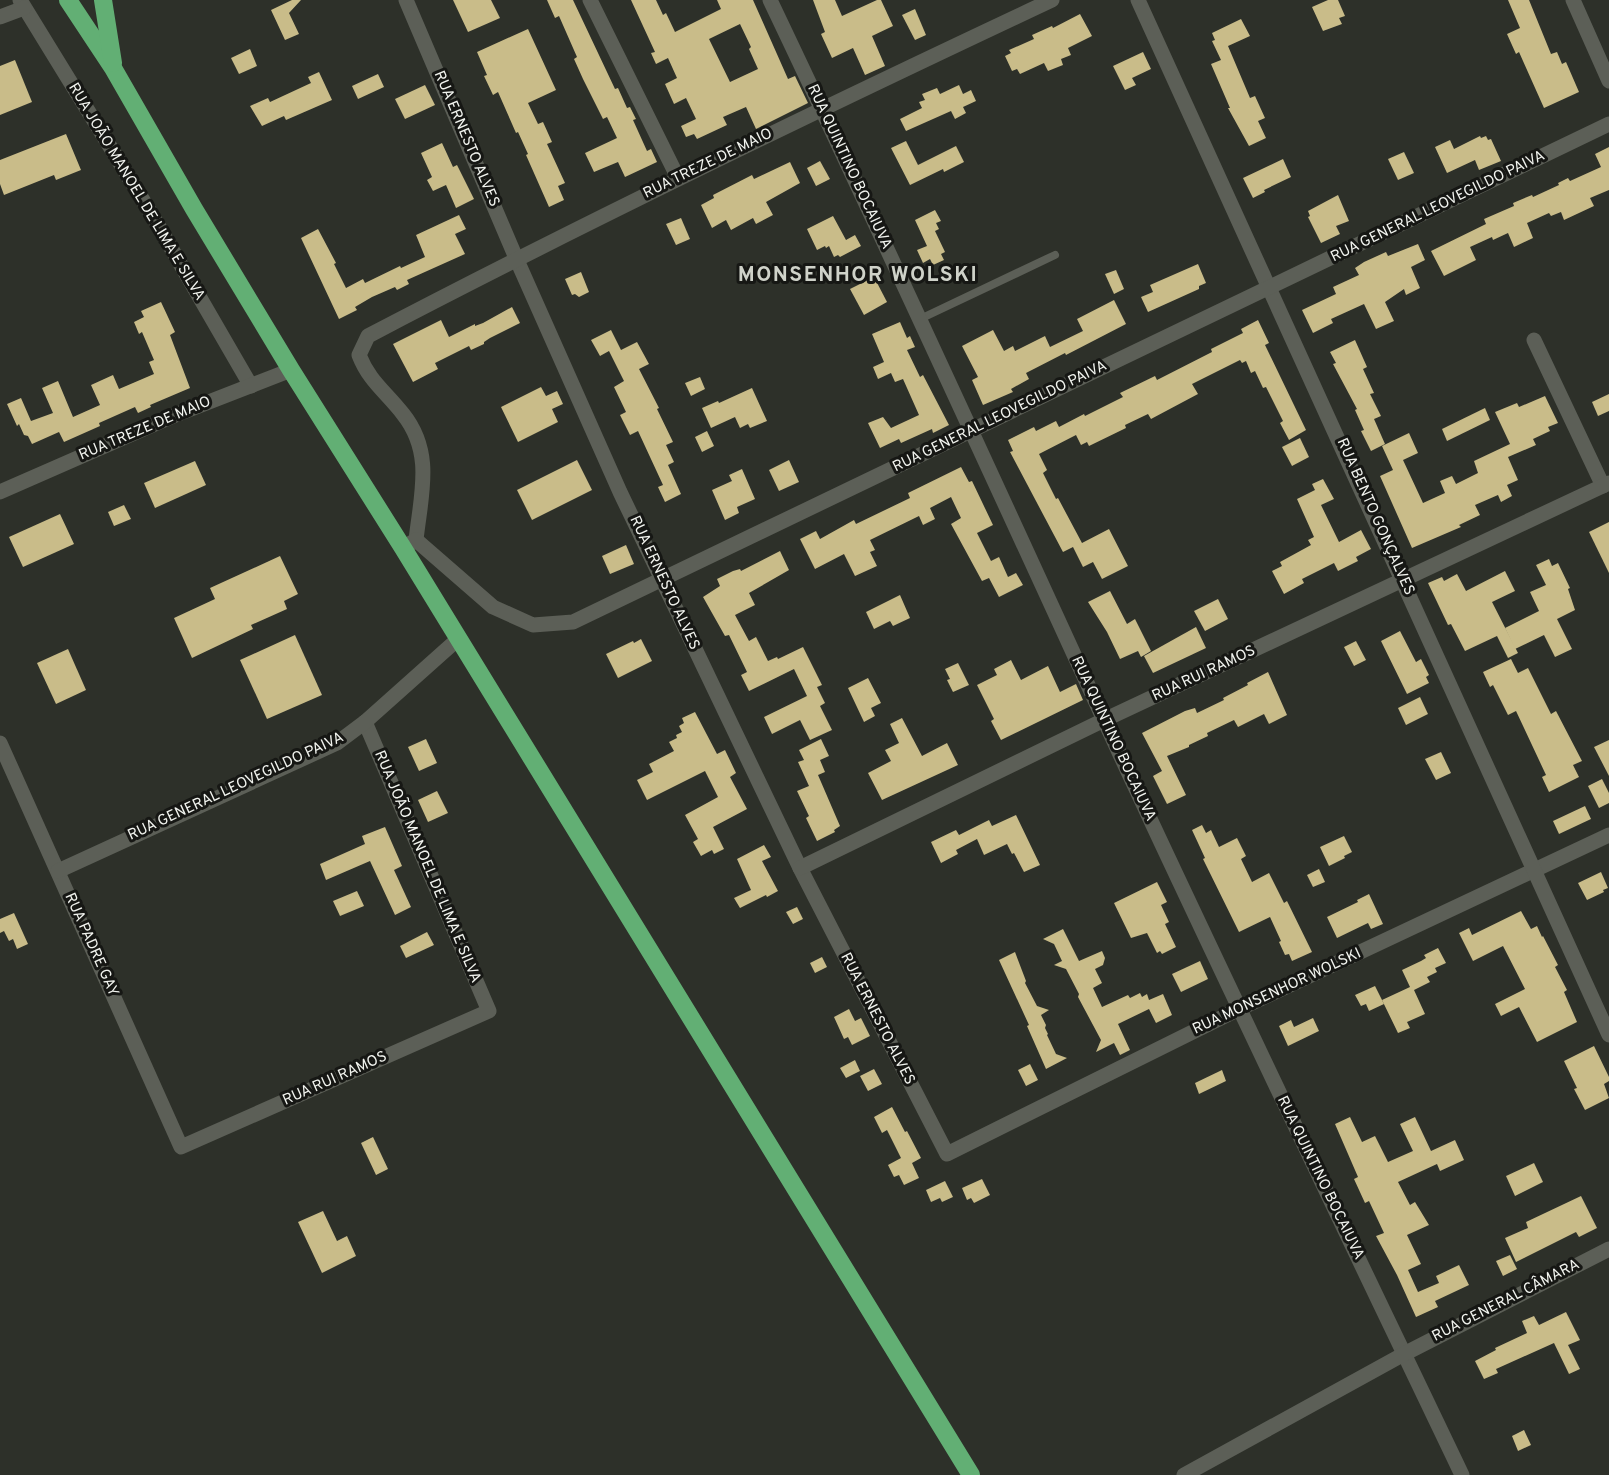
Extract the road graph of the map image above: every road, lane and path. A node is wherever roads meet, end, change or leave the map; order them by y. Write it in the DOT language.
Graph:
graph roads {
  1 [pos="68,0"];
  2 [pos="103,0"];
  3 [pos="406,0"];
  4 [pos="590,0"];
  5 [pos="770,0"];
  6 [pos="1052,0"];
  7 [pos="1138,0"];
  8 [pos="1573,0"];
  9 [pos="22,4"];
  10 [pos="0,17"];
  11 [pos="113,68"];
  12 [pos="1609,81"];
  13 [pos="822,108"];
  14 [pos="1609,124"];
  15 [pos="678,178"];
  16 [pos="1055,255"];
  17 [pos="516,258"];
  18 [pos="1270,288"];
  19 [pos="920,319"];
  20 [pos="1534,340"];
  21 [pos="291,370"];
  22 [pos="251,386"];
  23 [pos="973,430"];
  24 [pos="1606,485"];
  25 [pos="0,492"];
  26 [pos="410,544"];
  27 [pos="662,580"];
  28 [pos="1403,580"];
  29 [pos="458,639"];
  30 [pos="1104,720"];
  31 [pos="365,722"];
  32 [pos="0,743"];
  33 [pos="1609,835"];
  34 [pos="800,868"];
  35 [pos="1535,870"];
  36 [pos="58,871"];
  37 [pos="1239,1009"];
  38 [pos="489,1011"];
  39 [pos="1609,1035"];
  40 [pos="180,1147"];
  41 [pos="946,1154"];
  42 [pos="1609,1249"];
  43 [pos="1404,1354"];
  44 [pos="971,1475"];
  45 [pos="1184,1475"];
  46 [pos="1462,1475"];
  1 -- 11 [label="highway"];
  2 -- 11 [label="highway"];
  3 -- 17 [label="street, RUA ERNESTO ALVES"];
  4 -- 15 [label="street"];
  5 -- 13 [label="street, RUA QUINTINO BOCAIUVA"];
  6 -- 13 [label="street, RUA TREZE DE MAIO"];
  7 -- 18 [label="street, RUA BENTO GONÇALVES"];
  8 -- 12 [label="street"];
  9 -- 10 [label="street"];
  9 -- 22 [label="street, RUA JOÃO MANOEL DE LIMA E SILVA"];
  11 -- 21 [label="highway"];
  13 -- 15 [label="street, RUA TREZE DE MAIO"];
  13 -- 19 [label="street, RUA QUINTINO BOCAIUVA"];
  14 -- 18 [label="street, RUA GENERAL LEOVEGILDO PAIVA"];
  15 -- 17 [label="street, RUA TREZE DE MAIO"];
  16 -- 19 [label="lane"];
  17 -- 26 [label="street, RUA TREZE DE MAIO"];
  17 -- 27 [label="street, RUA ERNESTO ALVES"];
  18 -- 23 [label="street, RUA GENERAL LEOVEGILDO PAIVA"];
  18 -- 28 [label="street, RUA BENTO GONÇALVES"];
  19 -- 23 [label="street, RUA QUINTINO BOCAIUVA"];
  20 -- 24 [label="street"];
  21 -- 22 [label="street, RUA TREZE DE MAIO"];
  21 -- 26 [label="highway"];
  22 -- 25 [label="street, RUA TREZE DE MAIO"];
  23 -- 27 [label="street, RUA GENERAL LEOVEGILDO PAIVA"];
  23 -- 30 [label="street, RUA QUINTINO BOCAIUVA"];
  24 -- 28 [label="street, RUA RUI RAMOS"];
  26 -- 27 [label="street, RUA GENERAL LEOVEGILDO PAIVA"];
  26 -- 29 [label="highway"];
  27 -- 34 [label="street, RUA ERNESTO ALVES"];
  28 -- 30 [label="street, RUA RUI RAMOS"];
  28 -- 35 [label="street, RUA BENTO GONÇALVES"];
  29 -- 31 [label="street, RUA GENERAL LEOVEGILDO PAIVA"];
  29 -- 44 [label="highway"];
  30 -- 34 [label="street, RUA RUI RAMOS"];
  30 -- 37 [label="street, RUA QUINTINO BOCAIUVA"];
  31 -- 36 [label="street, RUA GENERAL LEOVEGILDO PAIVA"];
  31 -- 38 [label="street, RUA JOÃO MANOEL DE LIMA E SILVA"];
  32 -- 36 [label="street, RUA PADRE GAY"];
  33 -- 35 [label="street, RUA MONSENHOR WOLSKI"];
  34 -- 41 [label="street, RUA ERNESTO ALVES"];
  35 -- 37 [label="street, RUA MONSENHOR WOLSKI"];
  35 -- 39 [label="street, RUA BENTO GONÇALVES"];
  36 -- 40 [label="street, RUA PADRE GAY"];
  37 -- 41 [label="street, RUA MONSENHOR WOLSKI"];
  37 -- 43 [label="street, RUA QUINTINO BOCAIUVA"];
  38 -- 40 [label="street, RUA RUI RAMOS"];
  42 -- 43 [label="street, RUA GENERAL CÂMARA"];
  43 -- 45 [label="street, RUA GENERAL CÂMARA"];
  43 -- 46 [label="street, RUA QUINTINO BOCAIUVA"];
}
